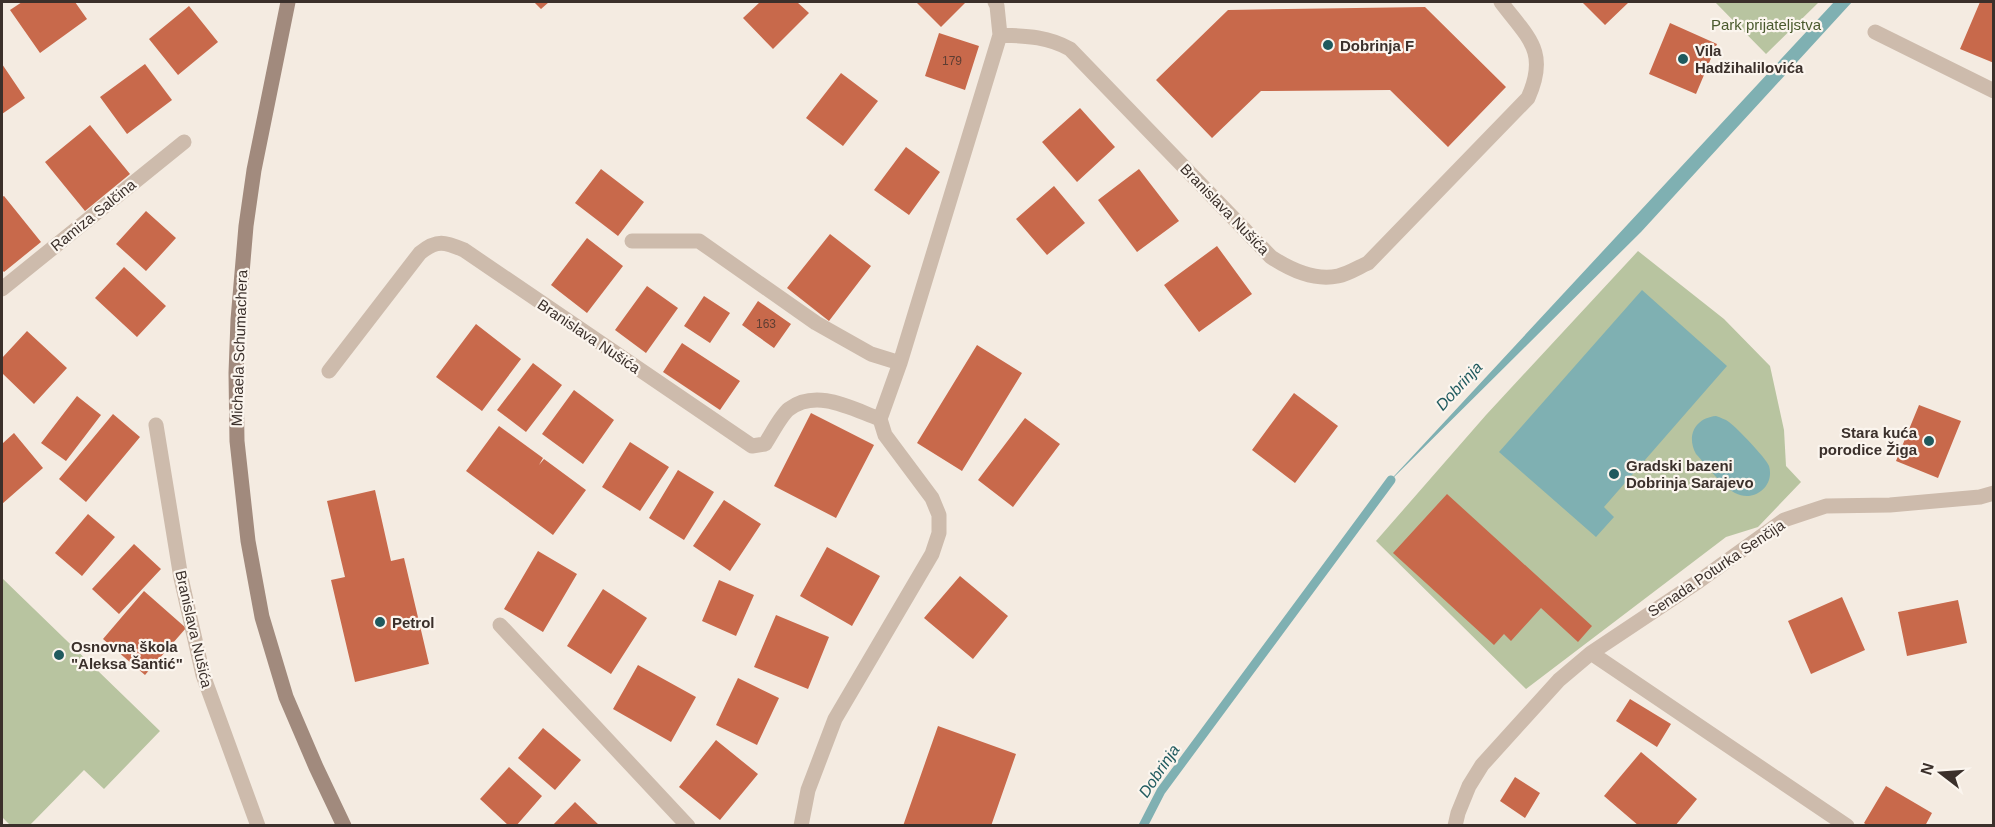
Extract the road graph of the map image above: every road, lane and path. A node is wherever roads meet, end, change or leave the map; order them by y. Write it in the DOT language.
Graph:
graph roads {
  1 [pos="288,2"];
  2 [pos="995,2"];
  3 [pos="1501,2"];
  4 [pos="1875,32"];
  5 [pos="1000,35"];
  6 [pos="1994,91"];
  7 [pos="184,142"];
  8 [pos="632,241"];
  9 [pos="2,289"];
  10 [pos="900,363"];
  11 [pos="329,371"];
  12 [pos="880,419"];
  13 [pos="156,425"];
  14 [pos="1994,493"];
  15 [pos="500,625"];
  16 [pos="1591,653"];
  17 [pos="258,825"];
  18 [pos="344,825"];
  19 [pos="688,825"];
  20 [pos="801,825"];
  21 [pos="1455,825"];
  22 [pos="1846,825"];
  1 -- 18 [label="main road, Michaela Schumachera"];
  2 -- 5 [label="street"];
  3 -- 5 [label="street, Branislava Nušića"];
  4 -- 6 [label="street"];
  5 -- 10 [label="street"];
  7 -- 9 [label="street, Ramiza Salčina"];
  8 -- 10 [label="street"];
  10 -- 12 [label="street"];
  11 -- 12 [label="street, Branislava Nušića"];
  12 -- 20 [label="street"];
  13 -- 17 [label="street, Branislava Nušića"];
  14 -- 16 [label="street, Senada Poturka Senčija"];
  15 -- 19 [label="street"];
  16 -- 21 [label="street, Senada Poturka Senčija"];
  16 -- 22 [label="street"];
}
